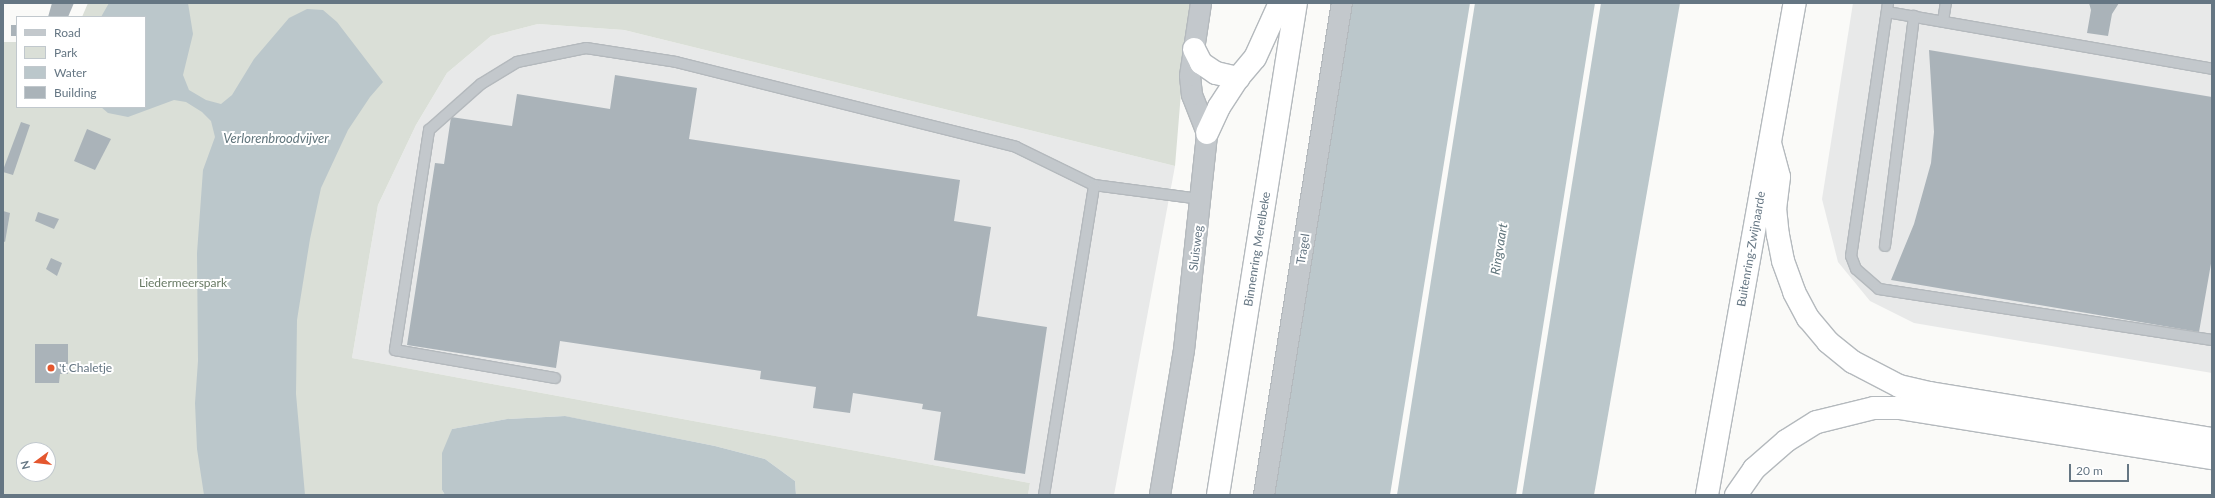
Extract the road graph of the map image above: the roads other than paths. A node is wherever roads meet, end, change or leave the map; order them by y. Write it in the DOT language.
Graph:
graph roads {
  1 [pos="1200,3"];
  2 [pos="1280,3"];
  3 [pos="1296,3"];
  4 [pos="1342,3"];
  5 [pos="1795,3"];
  6 [pos="1946,3"];
  7 [pos="1888,8"];
  8 [pos="1914,16"];
  9 [pos="1943,21"];
  10 [pos="1194,49"];
  11 [pos="2212,69"];
  12 [pos="1238,78"];
  13 [pos="1207,133"];
  14 [pos="1770,143"];
  15 [pos="1094,185"];
  16 [pos="1201,199"];
  17 [pos="1885,246"];
  18 [pos="2212,340"];
  19 [pos="555,378"];
  20 [pos="2212,439"];
  21 [pos="2212,458"];
  22 [pos="1044,495"];
  23 [pos="1160,495"];
  24 [pos="1218,495"];
  25 [pos="1264,495"];
  26 [pos="1707,495"];
  27 [pos="1736,495"];
  1 -- 10 [label="street, Sluisweg"];
  2 -- 12 [label="highway"];
  3 -- 24 [label="highway, Binnenring Merelbeke"];
  4 -- 25 [label="street, Tragel"];
  5 -- 14 [label="highway, Buitenring-Zwijnaarde"];
  6 -- 9 [label="lane"];
  7 -- 8 [label="lane"];
  7 -- 18 [label="lane"];
  8 -- 9 [label="lane"];
  8 -- 17 [label="lane"];
  9 -- 11 [label="lane"];
  10 -- 12 [label="highway"];
  10 -- 13 [label="street, Sluisweg"];
  12 -- 13 [label="highway"];
  13 -- 16 [label="street, Sluisweg"];
  14 -- 20 [label="highway"];
  14 -- 26 [label="highway, Buitenring-Zwijnaarde"];
  15 -- 16 [label="lane"];
  15 -- 19 [label="lane"];
  15 -- 22 [label="lane"];
  16 -- 23 [label="street, Sluisweg"];
  21 -- 27 [label="highway"];
}
